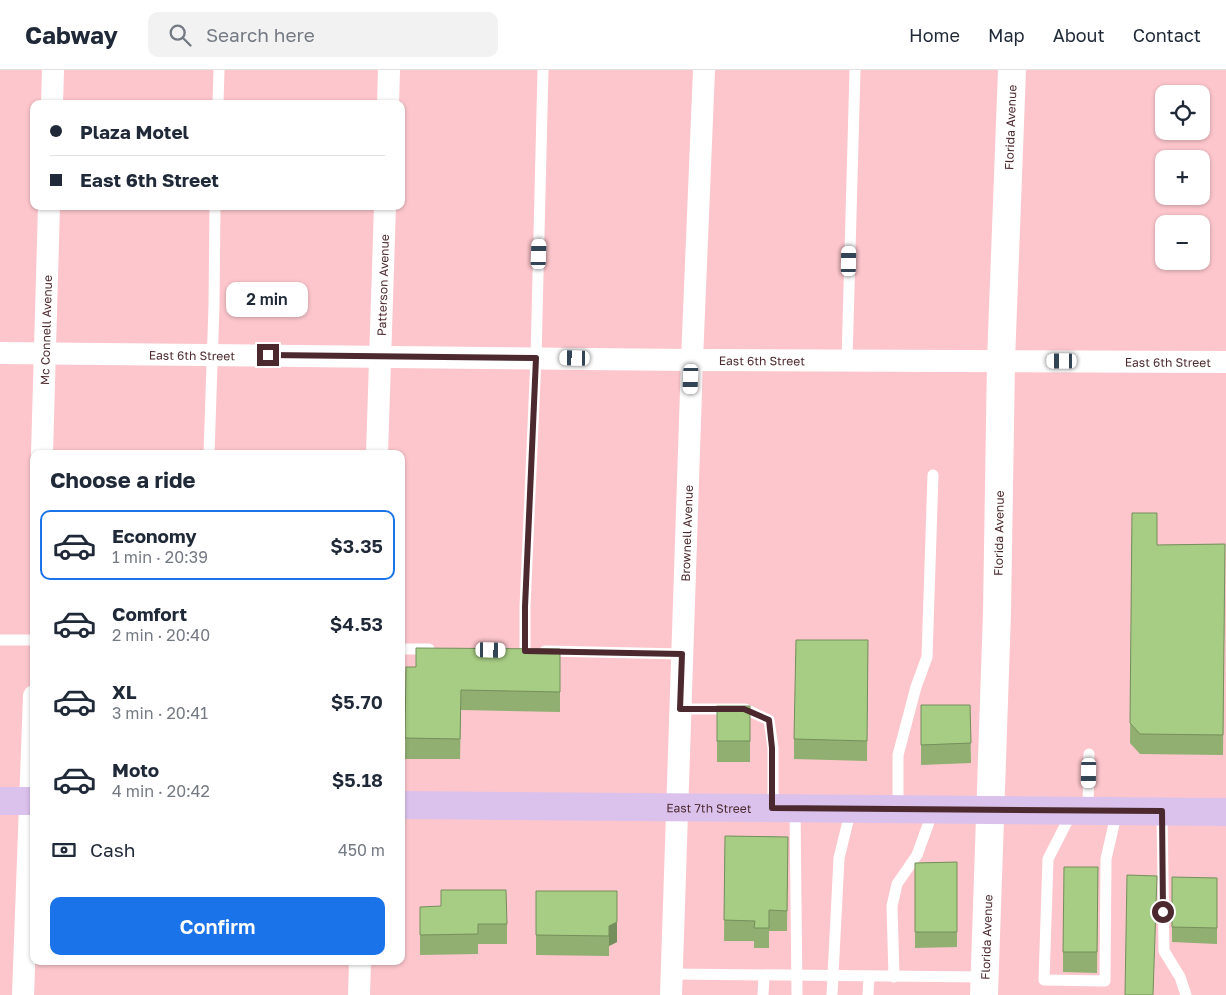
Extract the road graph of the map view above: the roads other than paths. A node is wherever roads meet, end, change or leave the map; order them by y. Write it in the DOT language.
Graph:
graph roads {
  1 [pos="53,70"];
  2 [pos="219,70"];
  3 [pos="389,70"];
  4 [pos="543,70"];
  5 [pos="704,70"];
  6 [pos="855,70"];
  7 [pos="1012,70"];
  8 [pos="52,100"];
  9 [pos="218,100"];
  10 [pos="388,100"];
  11 [pos="49,210"];
  12 [pos="215,210"];
  13 [pos="385,210"];
  14 [pos="0,353"];
  15 [pos="45,353"];
  16 [pos="212,355"];
  17 [pos="380,356"];
  18 [pos="536,358"];
  19 [pos="692,360"];
  20 [pos="847,361"];
  21 [pos="1001,361"];
  22 [pos="1226,362"];
  23 [pos="42,450"];
  24 [pos="210,450"];
  25 [pos="377,450"];
  26 [pos="933,475"];
  27 [pos="0,640"];
  28 [pos="30,640"];
  29 [pos="405,649"];
  30 [pos="441,649"];
  31 [pos="682,654"];
  32 [pos="680,709"];
  33 [pos="1089,754"];
  34 [pos="0,800"];
  35 [pos="30,801"];
  36 [pos="405,805"];
  37 [pos="678,807"];
  38 [pos="784,808"];
  39 [pos="851,809"];
  40 [pos="898,809"];
  41 [pos="934,809"];
  42 [pos="990,809"];
  43 [pos="1080,810"];
  44 [pos="1117,811"];
  45 [pos="1162,811"];
  46 [pos="1226,812"];
  47 [pos="30,844"];
  48 [pos="360,965"];
  49 [pos="764,976"];
  50 [pos="797,976"];
  51 [pos="833,976"];
  52 [pos="869,977"];
  53 [pos="894,977"];
  54 [pos="671,985"];
  55 [pos="984,986"];
  56 [pos="23,995"];
  57 [pos="359,995"];
  58 [pos="763,995"];
  59 [pos="797,995"];
  60 [pos="832,995"];
  61 [pos="868,995"];
  62 [pos="1186,995"];
  1 -- 8 [label="street"];
  2 -- 9 [label="lane"];
  3 -- 10 [label="street"];
  4 -- 18 [label="lane"];
  5 -- 19 [label="street, Brownell Avenue"];
  6 -- 20 [label="lane"];
  7 -- 21 [label="street, Florida Avenue"];
  11 -- 15 [label="street, Mc Connell Avenue"];
  12 -- 16 [label="lane"];
  13 -- 17 [label="street, Patterson Avenue"];
  14 -- 15 [label="street, East 6th Street"];
  15 -- 16 [label="street, East 6th Street"];
  15 -- 23 [label="street, Mc Connell Avenue"];
  16 -- 17 [label="street, East 6th Street"];
  16 -- 24 [label="lane"];
  17 -- 18 [label="street, East 6th Street"];
  17 -- 25 [label="street, Patterson Avenue"];
  18 -- 19 [label="street, East 6th Street"];
  18 -- 31 [label="lane"];
  19 -- 20 [label="street, East 6th Street"];
  19 -- 31 [label="street, Brownell Avenue"];
  20 -- 21 [label="street, East 6th Street"];
  21 -- 22 [label="street, East 6th Street"];
  21 -- 42 [label="street, Florida Avenue"];
  26 -- 40 [label="lane"];
  27 -- 28 [label="lane"];
  29 -- 30 [label="lane"];
  31 -- 32 [label="street, Brownell Avenue"];
  32 -- 37 [label="street, Brownell Avenue"];
  32 -- 38 [label="lane"];
  33 -- 43 [label="lane"];
  34 -- 35 [label="main road"];
  36 -- 37 [label="main road, East 7th Street"];
  37 -- 38 [label="main road, East 7th Street"];
  37 -- 54 [label="street, Brownell Avenue"];
  38 -- 39 [label="main road, East 7th Street"];
  38 -- 50 [label="lane"];
  39 -- 40 [label="main road, East 7th Street"];
  39 -- 51 [label="lane"];
  40 -- 41 [label="main road, East 7th Street"];
  41 -- 42 [label="main road, East 7th Street"];
  41 -- 53 [label="lane"];
  42 -- 43 [label="main road, East 7th Street"];
  42 -- 55 [label="street, Florida Avenue"];
  43 -- 44 [label="main road, East 7th Street"];
  43 -- 44 [label="lane"];
  44 -- 45 [label="main road, East 7th Street"];
  45 -- 46 [label="main road, East 7th Street"];
  45 -- 62 [label="lane"];
  47 -- 56 [label="street"];
  48 -- 57 [label="street"];
  49 -- 50 [label="lane"];
  49 -- 54 [label="lane"];
  49 -- 58 [label="lane"];
  50 -- 51 [label="lane"];
  50 -- 59 [label="lane"];
  51 -- 52 [label="lane"];
  51 -- 60 [label="lane"];
  52 -- 53 [label="lane"];
  52 -- 61 [label="lane"];
  53 -- 55 [label="lane"];
}
